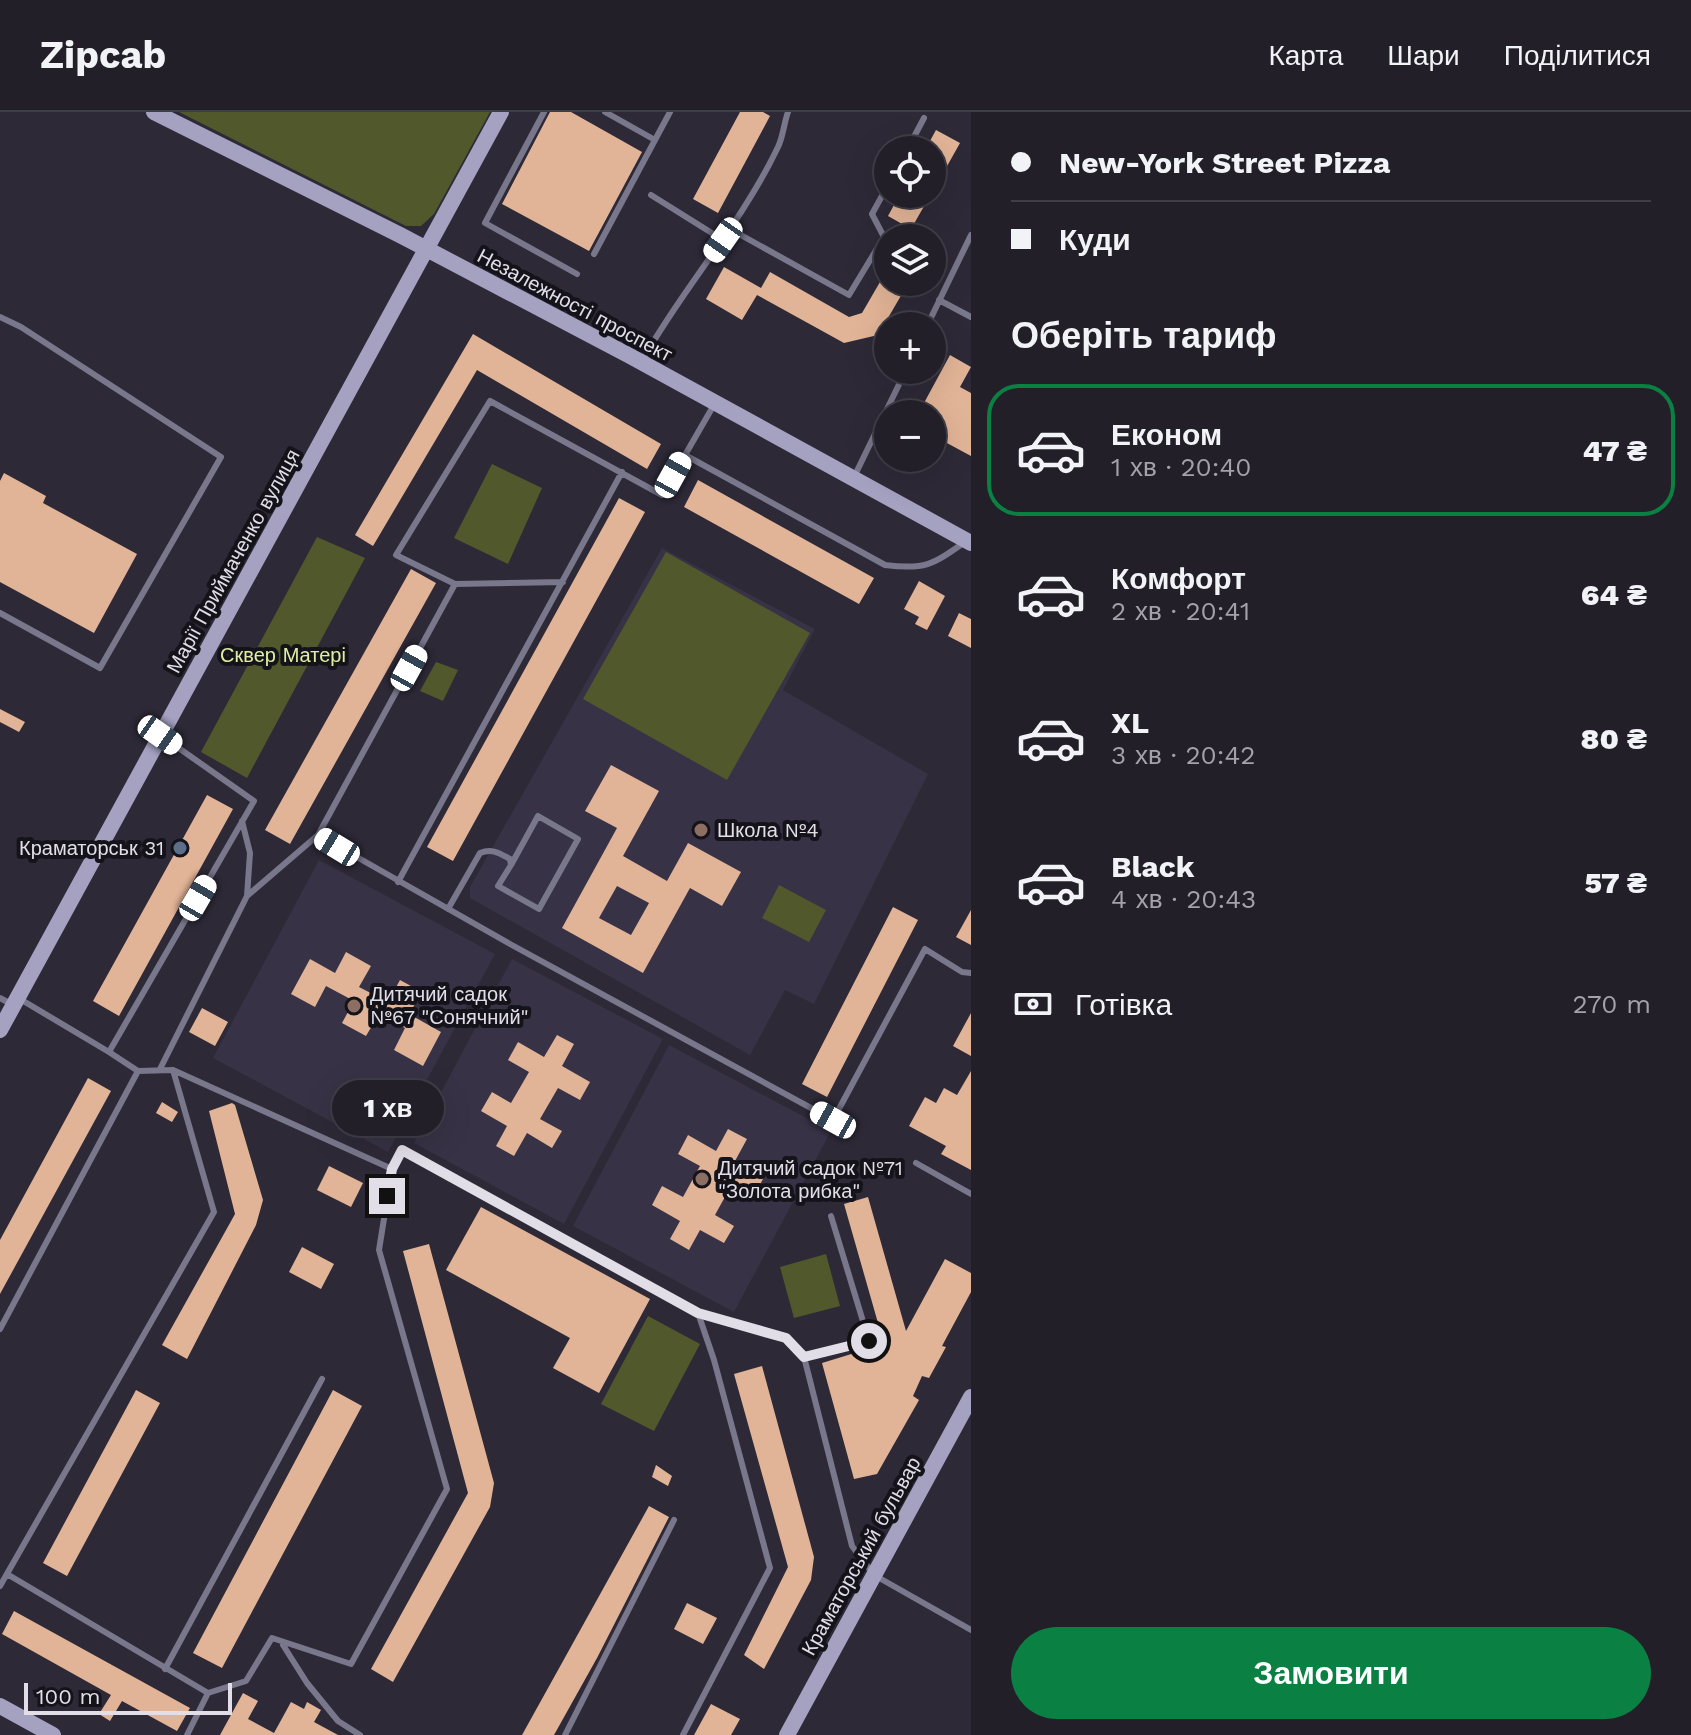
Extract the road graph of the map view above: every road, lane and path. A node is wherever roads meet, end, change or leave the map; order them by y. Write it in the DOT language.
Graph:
graph roads {
  1 [pos="154,112"];
  2 [pos="501,112"];
  3 [pos="605,112"];
  4 [pos="670,112"];
  5 [pos="788,112"];
  6 [pos="541,113"];
  7 [pos="924,118"];
  8 [pos="914,136"];
  9 [pos="655,140"];
  10 [pos="651,195"];
  11 [pos="875,208"];
  12 [pos="730,229"];
  13 [pos="971,235"];
  14 [pos="723,240"];
  15 [pos="427,250"];
  16 [pos="594,254"];
  17 [pos="577,274"];
  18 [pos="939,300"];
  19 [pos="933,312"];
  20 [pos="0,317"];
  21 [pos="971,317"];
  22 [pos="641,362"];
  23 [pos="899,384"];
  24 [pos="715,403"];
  25 [pos="685,455"];
  26 [pos="622,472"];
  27 [pos="853,479"];
  28 [pos="969,542"];
  29 [pos="563,582"];
  30 [pos="455,584"];
  31 [pos="0,613"];
  32 [pos="160,735"];
  33 [pos="242,821"];
  34 [pos="318,835"];
  35 [pos="512,860"];
  36 [pos="398,882"];
  37 [pos="247,896"];
  38 [pos="448,909"];
  39 [pos="971,973"];
  40 [pos="10,1000"];
  41 [pos="0,1030"];
  42 [pos="109,1052"];
  43 [pos="160,1069"];
  44 [pos="173,1070"];
  45 [pos="138,1071"];
  46 [pos="916,1163"];
  47 [pos="392,1169"];
  48 [pos="971,1194"];
  49 [pos="831,1216"];
  50 [pos="698,1313"];
  51 [pos="0,1329"];
  52 [pos="804,1357"];
  53 [pos="322,1379"];
  54 [pos="971,1397"];
  55 [pos="674,1520"];
  56 [pos="7,1574"];
  57 [pos="874,1575"];
  58 [pos="0,1586"];
  59 [pos="971,1630"];
  60 [pos="282,1643"];
  61 [pos="165,1669"];
  62 [pos="208,1693"];
  63 [pos="0,1706"];
  64 [pos="53,1735"];
  65 [pos="187,1735"];
  66 [pos="360,1735"];
  67 [pos="565,1735"];
  68 [pos="683,1735"];
  69 [pos="787,1735"];
  1 -- 15 [label="street, Незалежності проспект"];
  2 -- 15 [label="street, Марії Приймаченко вулиця"];
  3 -- 9 [label="lane"];
  4 -- 9 [label="lane"];
  5 -- 12 [label="lane"];
  6 -- 17 [label="lane"];
  7 -- 8 [label="lane"];
  9 -- 16 [label="lane"];
  10 -- 14 [label="lane"];
  11 -- 12 [label="lane"];
  12 -- 14 [label="lane"];
  13 -- 18 [label="lane"];
  14 -- 22 [label="lane"];
  15 -- 22 [label="street, Незалежності проспект"];
  15 -- 32 [label="street, Марії Приймаченко вулиця"];
  18 -- 19 [label="lane"];
  18 -- 21 [label="lane"];
  20 -- 31 [label="lane"];
  22 -- 24 [label="street, Незалежності проспект"];
  23 -- 27 [label="lane"];
  24 -- 25 [label="lane"];
  24 -- 27 [label="street, Незалежності проспект"];
  25 -- 26 [label="lane"];
  25 -- 28 [label="lane"];
  26 -- 29 [label="lane"];
  26 -- 30 [label="lane"];
  27 -- 28 [label="street, Незалежності проспект"];
  29 -- 30 [label="lane"];
  29 -- 36 [label="lane"];
  30 -- 34 [label="lane"];
  32 -- 33 [label="lane"];
  32 -- 40 [label="street, Марії Приймаченко вулиця"];
  33 -- 37 [label="lane"];
  33 -- 42 [label="lane"];
  34 -- 36 [label="lane"];
  34 -- 37 [label="lane"];
  35 -- 35 [label="lane"];
  35 -- 38 [label="lane"];
  36 -- 38 [label="lane"];
  37 -- 43 [label="lane"];
  38 -- 39 [label="lane"];
  40 -- 41 [label="street, Марії Приймаченко вулиця"];
  40 -- 42 [label="lane"];
  42 -- 45 [label="lane"];
  43 -- 44 [label="lane"];
  43 -- 45 [label="lane"];
  44 -- 47 [label="lane"];
  44 -- 56 [label="lane"];
  45 -- 51 [label="lane"];
  46 -- 48 [label="lane"];
  47 -- 50 [label="lane"];
  47 -- 60 [label="lane"];
  49 -- 52 [label="lane"];
  50 -- 52 [label="lane"];
  50 -- 68 [label="lane"];
  52 -- 57 [label="lane"];
  53 -- 61 [label="lane"];
  54 -- 57 [label="street, Краматорський бульвар"];
  55 -- 67 [label="lane"];
  56 -- 58 [label="lane"];
  56 -- 61 [label="lane"];
  57 -- 59 [label="lane"];
  57 -- 69 [label="street, Краматорський бульвар"];
  60 -- 62 [label="lane"];
  60 -- 66 [label="lane"];
  61 -- 62 [label="lane"];
  62 -- 65 [label="lane"];
  63 -- 64 [label="street"];
}
